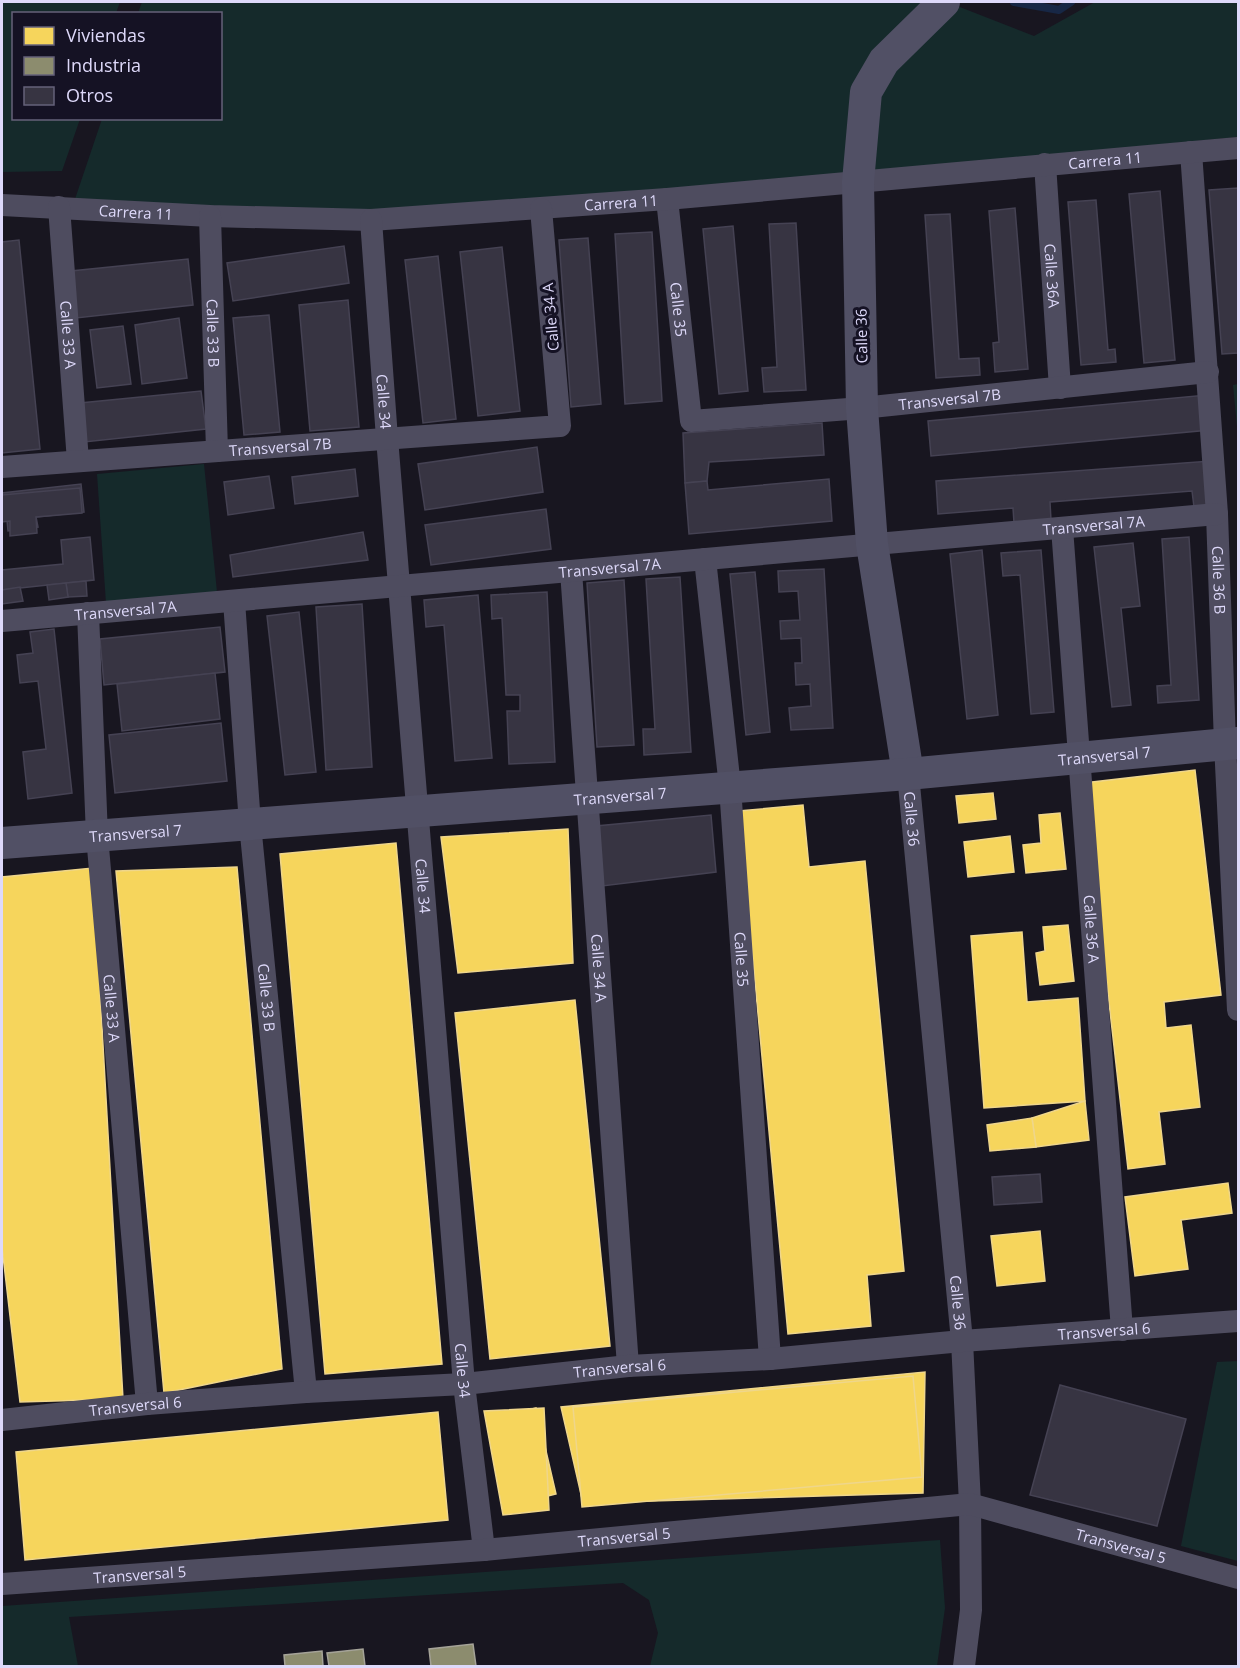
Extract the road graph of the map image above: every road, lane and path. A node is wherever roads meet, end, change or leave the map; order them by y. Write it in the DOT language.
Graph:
graph roads {
  1 [pos="944,2"];
  2 [pos="1239,148"];
  3 [pos="1191,152"];
  4 [pos="1045,164"];
  5 [pos="858,182"];
  6 [pos="667,199"];
  7 [pos="2,205"];
  8 [pos="60,207"];
  9 [pos="541,209"];
  10 [pos="210,216"];
  11 [pos="371,220"];
  12 [pos="1208,372"];
  13 [pos="1060,388"];
  14 [pos="862,408"];
  15 [pos="691,421"];
  16 [pos="560,426"];
  17 [pos="387,438"];
  18 [pos="217,451"];
  19 [pos="78,461"];
  20 [pos="2,467"];
  21 [pos="1217,514"];
  22 [pos="1062,528"];
  23 [pos="872,544"];
  24 [pos="705,559"];
  25 [pos="571,571"];
  26 [pos="399,586"];
  27 [pos="234,601"];
  28 [pos="88,613"];
  29 [pos="2,621"];
  30 [pos="1232,744"];
  31 [pos="1079,757"];
  32 [pos="908,774"];
  33 [pos="730,787"];
  34 [pos="587,798"];
  35 [pos="417,812"];
  36 [pos="250,824"];
  37 [pos="97,836"];
  38 [pos="2,843"];
  39 [pos="1239,1010"];
  40 [pos="1239,1321"];
  41 [pos="1122,1330"];
  42 [pos="962,1341"];
  43 [pos="770,1359"];
  44 [pos="628,1366"];
  45 [pos="464,1384"];
  46 [pos="306,1392"];
  47 [pos="147,1404"];
  48 [pos="2,1420"];
  49 [pos="970,1504"];
  50 [pos="484,1550"];
  51 [pos="1239,1578"];
  52 [pos="2,1584"];
  53 [pos="964,1666"];
  1 -- 5 [label="street, Calle 36"];
  2 -- 3 [label="street, Carrera 11"];
  3 -- 4 [label="street, Carrera 11"];
  3 -- 12 [label="street, Calle 36 B"];
  4 -- 5 [label="street, Carrera 11"];
  4 -- 13 [label="street, Calle 36A"];
  5 -- 6 [label="street, Carrera 11"];
  5 -- 14 [label="street, Calle 36"];
  6 -- 9 [label="street, Carrera 11"];
  6 -- 15 [label="street, Calle 35"];
  7 -- 8 [label="street, Carrera 11"];
  8 -- 10 [label="street, Carrera 11"];
  8 -- 19 [label="street, Calle 33 A"];
  9 -- 11 [label="street, Carrera 11"];
  9 -- 16 [label="street, Calle 34 A"];
  10 -- 11 [label="street, Carrera 11"];
  10 -- 18 [label="street, Calle 33 B"];
  11 -- 17 [label="street, Calle 34"];
  12 -- 13 [label="street, Transversal 7B"];
  12 -- 21 [label="street, Calle 36 B"];
  13 -- 14 [label="street, Transversal 7B"];
  14 -- 15 [label="street, Transversal 7B"];
  14 -- 23 [label="street, Calle 36"];
  16 -- 17 [label="street, Transversal 7B"];
  17 -- 18 [label="street, Transversal 7B"];
  17 -- 26 [label="street, Calle 34"];
  18 -- 19 [label="street, Transversal 7B"];
  19 -- 20 [label="street, Transversal 7B"];
  21 -- 22 [label="street, Transversal 7A"];
  21 -- 30 [label="street, Calle 36 B"];
  22 -- 23 [label="street, Transversal 7A"];
  22 -- 31 [label="street, Calle 36 A"];
  23 -- 24 [label="street, Transversal 7A"];
  23 -- 32 [label="street, Calle 36"];
  24 -- 25 [label="street, Transversal 7A"];
  24 -- 33 [label="street, Calle 35"];
  25 -- 26 [label="street, Transversal 7A"];
  25 -- 34 [label="street, Calle 34 A"];
  26 -- 27 [label="street, Transversal 7A"];
  26 -- 35 [label="street, Calle 34"];
  27 -- 28 [label="street, Transversal 7A"];
  27 -- 36 [label="street, Calle 33 B"];
  28 -- 29 [label="street, Transversal 7A"];
  28 -- 37 [label="street, Calle 33 A"];
  30 -- 31 [label="street, Transversal 7"];
  30 -- 39 [label="street, Calle 36 B"];
  31 -- 32 [label="street, Transversal 7"];
  31 -- 41 [label="street, Calle 36 A"];
  32 -- 33 [label="street, Transversal 7"];
  32 -- 42 [label="street, Calle 36"];
  33 -- 34 [label="street, Transversal 7"];
  33 -- 43 [label="street, Calle 35"];
  34 -- 35 [label="street, Transversal 7"];
  34 -- 44 [label="street, Calle 34 A"];
  35 -- 36 [label="street, Transversal 7"];
  35 -- 45 [label="street, Calle 34"];
  36 -- 37 [label="street, Transversal 7"];
  36 -- 46 [label="street, Calle 33 B"];
  37 -- 38 [label="street, Transversal 7"];
  37 -- 47 [label="street, Calle 33 A"];
  40 -- 41 [label="street, Transversal 6"];
  41 -- 42 [label="street, Transversal 6"];
  42 -- 43 [label="street, Transversal 6"];
  42 -- 49 [label="street, Calle 36"];
  43 -- 44 [label="street, Transversal 6"];
  44 -- 45 [label="street, Transversal 6"];
  45 -- 46 [label="street, Transversal 6"];
  45 -- 50 [label="street, Calle 34"];
  46 -- 47 [label="street, Transversal 6"];
  47 -- 48 [label="street, Transversal 6"];
  49 -- 50 [label="street, Transversal 5"];
  49 -- 51 [label="street, Transversal 5"];
  49 -- 53 [label="street, Calle 36"];
  50 -- 52 [label="street, Transversal 5"];
}
